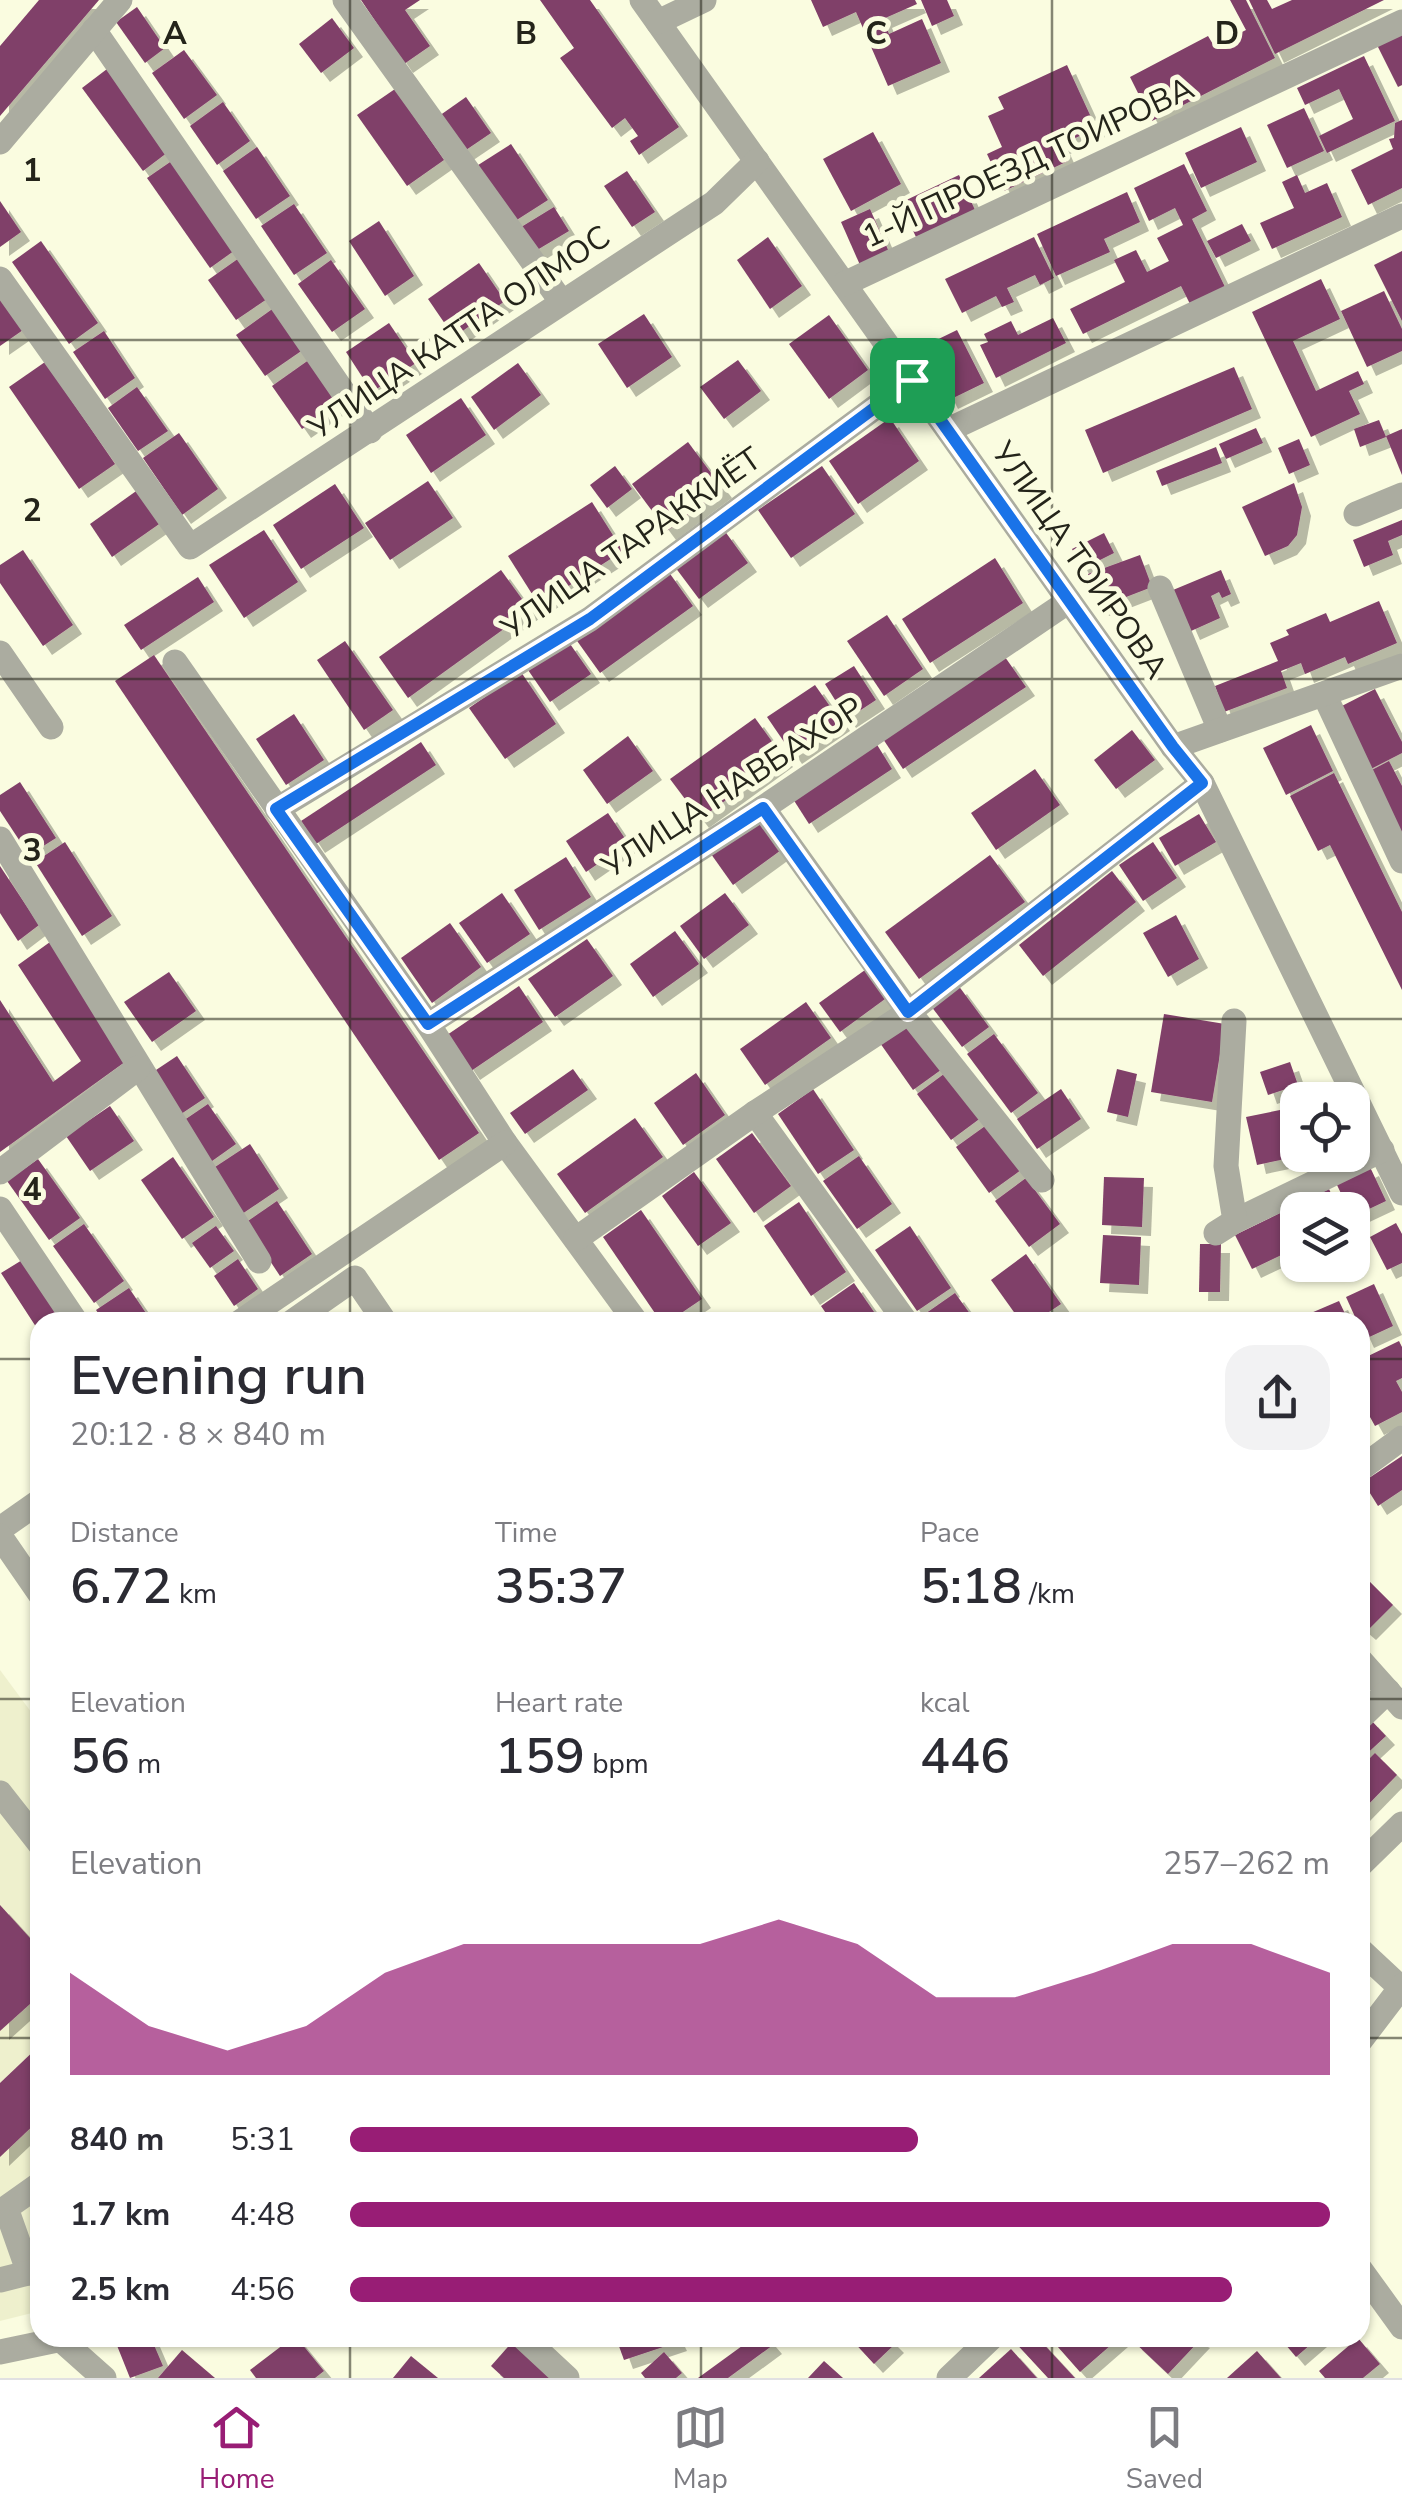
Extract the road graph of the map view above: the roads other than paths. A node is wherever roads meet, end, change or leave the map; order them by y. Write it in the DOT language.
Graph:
graph roads {
  1 [pos="120,0"];
  2 [pos="345,0"];
  3 [pos="642,0"];
  4 [pos="704,0"];
  5 [pos="658,22"];
  6 [pos="1402,22"];
  7 [pos="94,30"];
  8 [pos="0,142"];
  9 [pos="756,161"];
  10 [pos="1402,216"];
  11 [pos="0,280"];
  12 [pos="844,284"];
  13 [pos="562,300"];
  14 [pos="912,380"];
  15 [pos="370,430"];
  16 [pos="948,430"];
  17 [pos="1402,496"];
  18 [pos="1356,514"];
  19 [pos="1160,588"];
  20 [pos="1070,602"];
  21 [pos="0,652"];
  22 [pos="175,662"];
  23 [pos="1402,666"];
  24 [pos="1324,694"];
  25 [pos="51,727"];
  26 [pos="1220,730"];
  27 [pos="1173,747"];
  28 [pos="1202,783"];
  29 [pos="763,808"];
  30 [pos="276,809"];
  31 [pos="0,839"];
  32 [pos="1402,861"];
  33 [pos="908,1012"];
  34 [pos="1234,1021"];
  35 [pos="428,1024"];
  36 [pos="138,1068"];
  37 [pos="756,1113"];
  38 [pos="505,1143"];
  39 [pos="1382,1150"];
  40 [pos="0,1172"];
  41 [pos="1042,1180"];
  42 [pos="1402,1193"];
  43 [pos="0,1209"];
  44 [pos="576,1239"];
  45 [pos="259,1261"];
  46 [pos="69,1312"];
  47 [pos="255,1312"];
  48 [pos="306,1312"];
  49 [pos="378,1312"];
  50 [pos="629,1312"];
  51 [pos="899,1312"];
  52 [pos="1402,1438"];
  53 [pos="1370,1462"];
  54 [pos="30,1509"];
  55 [pos="0,1533"];
  56 [pos="30,1579"];
  57 [pos="1370,1671"];
  58 [pos="1395,1699"];
  59 [pos="1370,1713"];
  60 [pos="0,1792"];
  61 [pos="1402,1824"];
  62 [pos="30,1831"];
  63 [pos="1370,1855"];
  64 [pos="1370,1959"];
  65 [pos="1401,1987"];
  66 [pos="1370,2027"];
  67 [pos="30,2191"];
  68 [pos="30,2260"];
  69 [pos="30,2272"];
  70 [pos="0,2280"];
  71 [pos="1370,2283"];
  72 [pos="1402,2327"];
  73 [pos="30,2345"];
  74 [pos="73,2347"];
  75 [pos="534,2347"];
  76 [pos="982,2347"];
  77 [pos="0,2352"];
  78 [pos="104,2378"];
  79 [pos="567,2378"];
  80 [pos="949,2378"];
  1 -- 7 [label="street"];
  2 -- 13 [label="street"];
  3 -- 5 [label="street, УЛИЦА ТОИРОВА"];
  4 -- 5 [label="street"];
  5 -- 9 [label="street, УЛИЦА ТОИРОВА"];
  6 -- 12 [label="street, 1-Й ПРОЕЗД ТОИРОВА"];
  7 -- 8 [label="street"];
  7 -- 15 [label="street"];
  9 -- 12 [label="street, УЛИЦА ТОИРОВА"];
  9 -- 13 [label="street, УЛИЦА КАТТА ОЛМОС"];
  10 -- 16 [label="street"];
  11 -- 15 [label="street, УЛИЦА КАТТА ОЛМОС"];
  12 -- 14 [label="street, УЛИЦА ТОИРОВА"];
  13 -- 15 [label="street, УЛИЦА КАТТА ОЛМОС"];
  14 -- 16 [label="street, УЛИЦА ТОИРОВА"];
  14 -- 30 [label="street, УЛИЦА ТАРАККИЁТ"];
  16 -- 20 [label="street, УЛИЦА ТОИРОВА"];
  17 -- 18 [label="street"];
  19 -- 26 [label="street"];
  20 -- 27 [label="street, УЛИЦА ТОИРОВА"];
  20 -- 29 [label="street, УЛИЦА НАВБАХОР"];
  21 -- 25 [label="street"];
  22 -- 30 [label="street"];
  23 -- 24 [label="street"];
  24 -- 26 [label="street"];
  24 -- 32 [label="street"];
  26 -- 27 [label="street"];
  27 -- 28 [label="street, УЛИЦА ТОИРОВА"];
  28 -- 33 [label="street"];
  28 -- 39 [label="street, УЛИЦА ТОИРОВА"];
  29 -- 33 [label="street"];
  29 -- 35 [label="street, УЛИЦА НАВБАХОР"];
  30 -- 35 [label="street"];
  31 -- 36 [label="street"];
  33 -- 37 [label="street"];
  33 -- 41 [label="street"];
  34 -- 39 [label="street"];
  35 -- 38 [label="street"];
  36 -- 40 [label="street"];
  36 -- 45 [label="street"];
  37 -- 44 [label="street"];
  37 -- 51 [label="street"];
  38 -- 44 [label="street"];
  38 -- 47 [label="street"];
  39 -- 42 [label="street, УЛИЦА ТОИРОВА"];
  43 -- 46 [label="street"];
  44 -- 50 [label="street"];
  48 -- 49 [label="street"];
  52 -- 53 [label="street"];
  54 -- 55 [label="street"];
  55 -- 56 [label="street"];
  57 -- 58 [label="street"];
  58 -- 59 [label="street"];
  60 -- 62 [label="street"];
  61 -- 63 [label="street"];
  64 -- 65 [label="street"];
  65 -- 66 [label="street"];
  67 -- 68 [label="street"];
  69 -- 70 [label="street"];
  71 -- 72 [label="street"];
  73 -- 77 [label="street"];
  74 -- 78 [label="street"];
  75 -- 79 [label="street"];
  76 -- 80 [label="street"];
}
